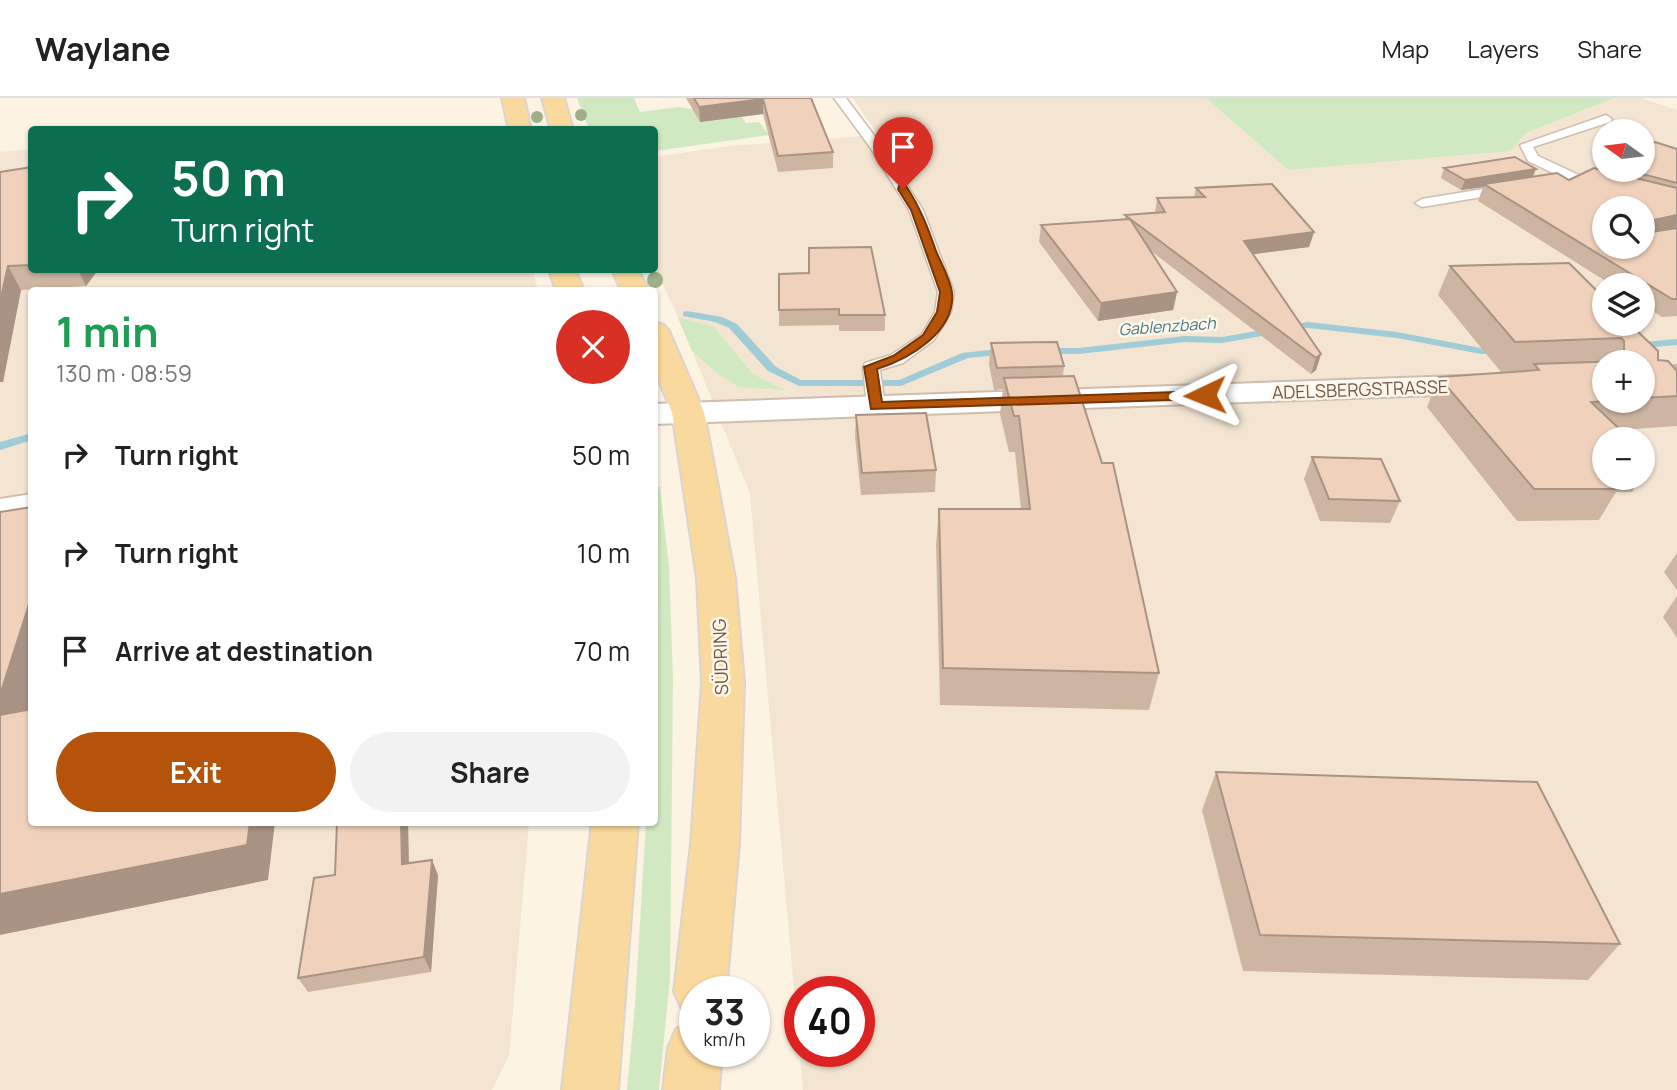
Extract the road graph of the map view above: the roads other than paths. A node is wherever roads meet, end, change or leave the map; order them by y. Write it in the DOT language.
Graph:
graph roads {
  1 [pos="513,98"];
  2 [pos="553,98"];
  3 [pos="840,98"];
  4 [pos="1592,124"];
  5 [pos="519,126"];
  6 [pos="561,126"];
  7 [pos="1546,182"];
  8 [pos="1519,187"];
  9 [pos="1422,203"];
  10 [pos="658,350"];
  11 [pos="1515,383"];
  12 [pos="874,392"];
  13 [pos="671,413"];
  14 [pos="28,506"];
  15 [pos="0,510"];
  16 [pos="615,826"];
  17 [pos="702,976"];
  18 [pos="693,1067"];
  19 [pos="590,1090"];
  20 [pos="691,1090"];
  1 -- 5 [label="main road"];
  2 -- 6 [label="main road"];
  3 -- 12 [label="lane"];
  4 -- 7 [label="lane"];
  8 -- 9 [label="lane"];
  10 -- 13 [label="main road, SÜDRING"];
  11 -- 12 [label="street, ADELSBERGSTRASSE"];
  12 -- 13 [label="street, ADELSBERGSTRASSE"];
  13 -- 17 [label="main road, SÜDRING"];
  14 -- 15 [label="street"];
  16 -- 19 [label="main road"];
  18 -- 20 [label="main road"];
}
